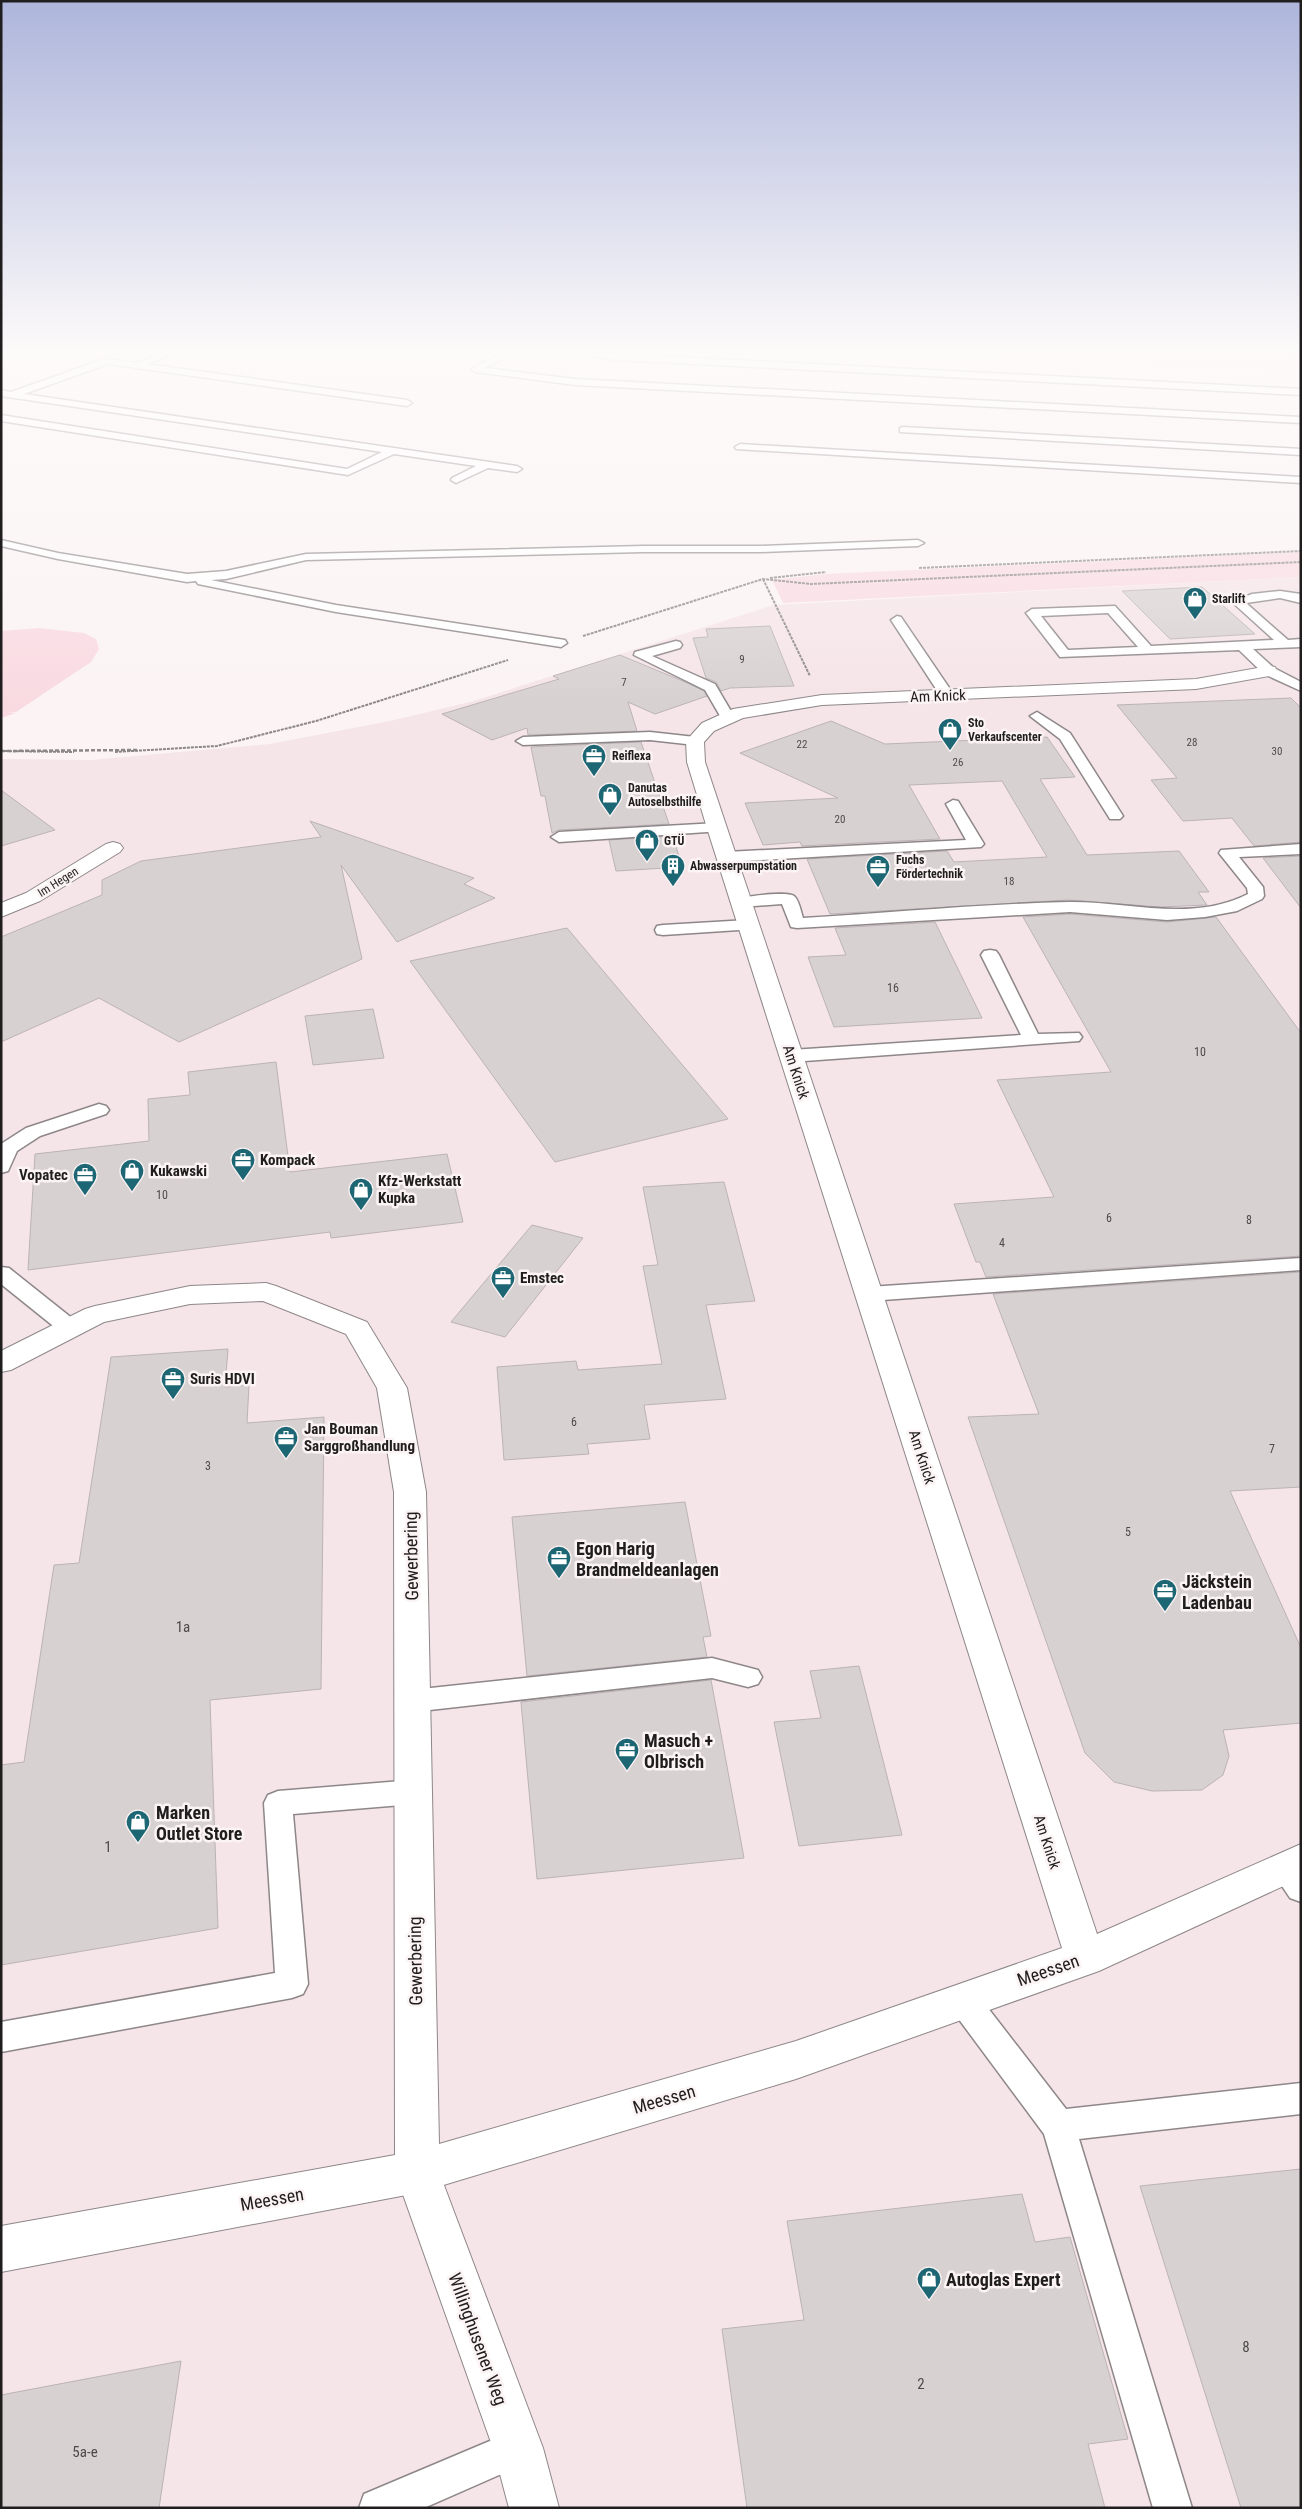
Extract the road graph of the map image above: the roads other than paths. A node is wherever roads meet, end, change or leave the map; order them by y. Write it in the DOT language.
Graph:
graph roads {
  1 [pos="323,468"];
  2 [pos="356,468"];
  3 [pos="480,468"];
  4 [pos="510,468"];
  5 [pos="1104,468"];
  6 [pos="517,469"];
  7 [pos="456,480"];
  8 [pos="1301,480"];
  9 [pos="1,543"];
  10 [pos="918,543"];
  11 [pos="188,578"];
  12 [pos="1301,599"];
  13 [pos="896,620"];
  14 [pos="1301,630"];
  15 [pos="1272,632"];
  16 [pos="561,643"];
  17 [pos="1301,643"];
  18 [pos="1286,644"];
  19 [pos="676,645"];
  20 [pos="1242,646"];
  21 [pos="1148,650"];
  22 [pos="1269,671"];
  23 [pos="1301,676"];
  24 [pos="1301,687"];
  25 [pos="947,695"];
  26 [pos="1038,716"];
  27 [pos="728,718"];
  28 [pos="523,741"];
  29 [pos="695,741"];
  30 [pos="953,804"];
  31 [pos="1115,816"];
  32 [pos="717,828"];
  33 [pos="559,837"];
  34 [pos="112,848"];
  35 [pos="1301,849"];
  36 [pos="726,857"];
  37 [pos="1,911"];
  38 [pos="745,913"];
  39 [pos="663,930"];
  40 [pos="990,955"];
  41 [pos="1073,1037"];
  42 [pos="1032,1040"];
  43 [pos="791,1056"];
  44 [pos="99,1110"];
  45 [pos="1,1167"];
  46 [pos="1301,1264"];
  47 [pos="1,1273"];
  48 [pos="869,1294"];
  49 [pos="70,1328"];
  50 [pos="1,1364"];
  51 [pos="748,1677"];
  52 [pos="412,1701"];
  53 [pos="414,1792"];
  54 [pos="1295,1872"];
  55 [pos="1085,1958"];
  56 [pos="964,2000"];
  57 [pos="1,2037"];
  58 [pos="1301,2098"];
  59 [pos="1058,2126"];
  60 [pos="417,2172"];
  61 [pos="1,2248"];
  62 [pos="518,2448"];
  63 [pos="378,2508"];
  64 [pos="534,2508"];
  65 [pos="1173,2508"];
  1 -- 2 [label="lane"];
  3 -- 7 [label="lane"];
  4 -- 6 [label="lane"];
  5 -- 8 [label="lane"];
  9 -- 11 [label="lane"];
  10 -- 11 [label="lane"];
  11 -- 16 [label="lane"];
  12 -- 15 [label="lane"];
  13 -- 25 [label="lane"];
  14 -- 15 [label="lane"];
  15 -- 18 [label="lane"];
  17 -- 18 [label="lane"];
  18 -- 20 [label="lane"];
  19 -- 27 [label="lane"];
  20 -- 21 [label="lane"];
  20 -- 22 [label="lane"];
  21 -- 21 [label="lane"];
  22 -- 23 [label="lane"];
  22 -- 24 [label="lane"];
  22 -- 25 [label="street, Am Knick"];
  25 -- 27 [label="street, Am Knick"];
  26 -- 31 [label="lane"];
  27 -- 29 [label="street, Am Knick"];
  28 -- 29 [label="lane"];
  29 -- 32 [label="street, Am Knick"];
  30 -- 36 [label="lane"];
  32 -- 33 [label="lane"];
  32 -- 36 [label="street, Am Knick"];
  34 -- 37 [label="street, Im Hegen"];
  35 -- 38 [label="lane"];
  36 -- 38 [label="street, Am Knick"];
  38 -- 39 [label="lane"];
  38 -- 43 [label="street, Am Knick"];
  40 -- 42 [label="lane"];
  41 -- 42 [label="lane"];
  42 -- 43 [label="lane"];
  43 -- 48 [label="street, Am Knick"];
  44 -- 45 [label="lane"];
  46 -- 48 [label="lane"];
  47 -- 49 [label="lane"];
  48 -- 55 [label="street, Am Knick"];
  49 -- 50 [label="street, Gewerbering"];
  49 -- 52 [label="street, Gewerbering"];
  51 -- 52 [label="lane"];
  52 -- 53 [label="street, Gewerbering"];
  53 -- 57 [label="lane"];
  53 -- 60 [label="street, Gewerbering"];
  54 -- 55 [label="street, Meessen"];
  55 -- 56 [label="street, Meessen"];
  56 -- 59 [label="lane"];
  56 -- 60 [label="street, Meessen"];
  58 -- 59 [label="lane"];
  59 -- 65 [label="lane"];
  60 -- 61 [label="street, Meessen"];
  60 -- 62 [label="street, Willinghusener Weg"];
  62 -- 63 [label="lane"];
  62 -- 64 [label="street, Willinghusener Weg"];
}
